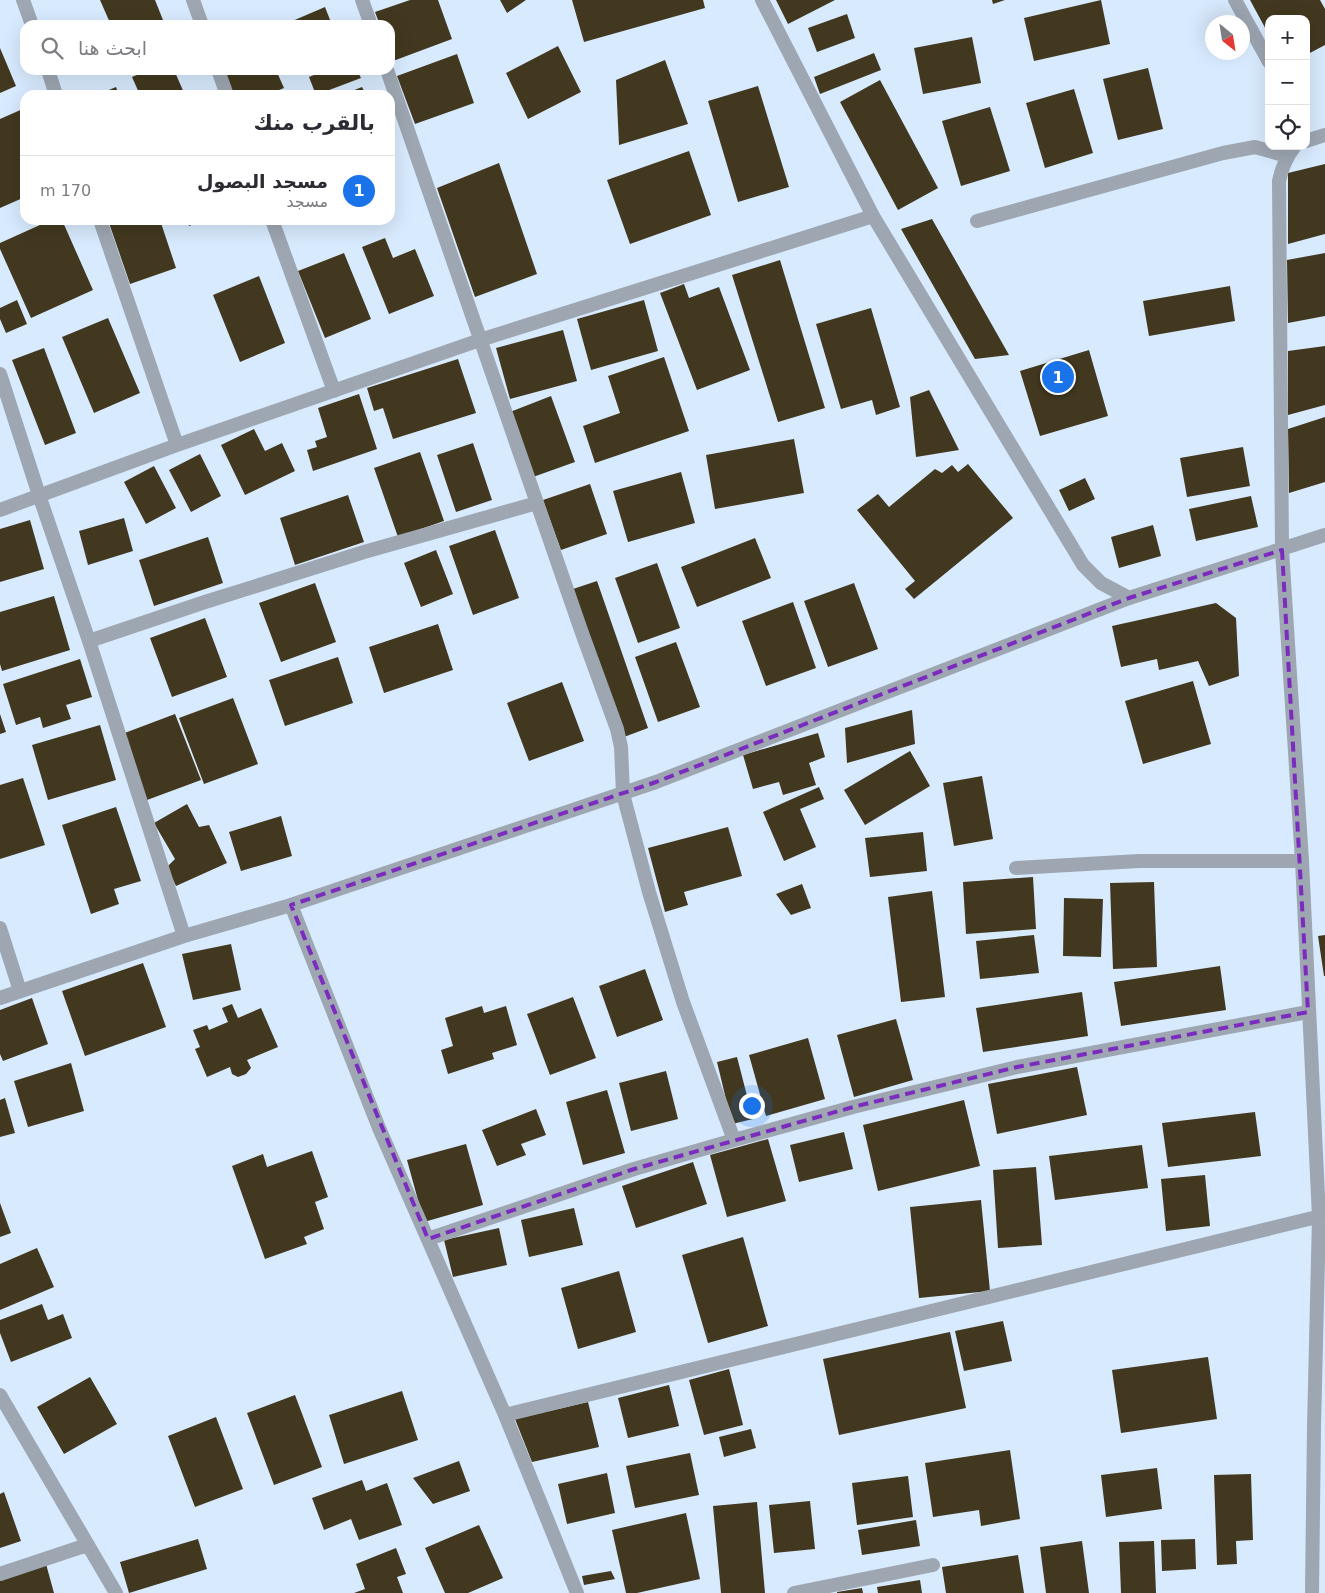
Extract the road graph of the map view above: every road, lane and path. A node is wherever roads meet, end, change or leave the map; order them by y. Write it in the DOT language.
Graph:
graph roads {
  1 [pos="24,0"];
  2 [pos="193,0"];
  3 [pos="362,0"];
  4 [pos="762,0"];
  5 [pos="1235,0"];
  6 [pos="30,20"];
  7 [pos="200,20"];
  8 [pos="369,20"];
  9 [pos="1268,60"];
  10 [pos="50,75"];
  11 [pos="220,75"];
  12 [pos="389,75"];
  13 [pos="54,90"];
  14 [pos="225,90"];
  15 [pos="394,90"];
  16 [pos="395,93"];
  17 [pos="1325,135"];
  18 [pos="1310,138"];
  19 [pos="1291,151"];
  20 [pos="873,216"];
  21 [pos="977,221"];
  22 [pos="102,225"];
  23 [pos="274,225"];
  24 [pos="480,340"];
  25 [pos="0,374"];
  26 [pos="334,391"];
  27 [pos="178,445"];
  28 [pos="39,495"];
  29 [pos="537,503"];
  30 [pos="0,510"];
  31 [pos="1325,535"];
  32 [pos="1282,550"];
  33 [pos="1129,598"];
  34 [pos="89,641"];
  35 [pos="622,794"];
  36 [pos="1302,861"];
  37 [pos="1016,868"];
  38 [pos="292,905"];
  39 [pos="0,928"];
  40 [pos="184,936"];
  41 [pos="20,991"];
  42 [pos="0,998"];
  43 [pos="1308,1012"];
  44 [pos="734,1140"];
  45 [pos="1322,1216"];
  46 [pos="428,1239"];
  47 [pos="0,1395"];
  48 [pos="505,1415"];
  49 [pos="87,1545"];
  50 [pos="933,1565"];
  51 [pos="0,1574"];
  52 [pos="116,1593"];
  53 [pos="577,1593"];
  54 [pos="794,1593"];
  55 [pos="1312,1593"];
  1 -- 6 [label="street"];
  2 -- 7 [label="street"];
  3 -- 8 [label="street"];
  4 -- 20 [label="street"];
  5 -- 9 [label="street"];
  10 -- 13 [label="street"];
  11 -- 14 [label="street"];
  12 -- 15 [label="street"];
  16 -- 24 [label="street"];
  17 -- 18 [label="street"];
  19 -- 21 [label="street"];
  19 -- 32 [label="street"];
  20 -- 24 [label="street"];
  20 -- 33 [label="street"];
  22 -- 27 [label="street"];
  23 -- 26 [label="street"];
  24 -- 26 [label="street"];
  24 -- 29 [label="street"];
  25 -- 28 [label="street"];
  26 -- 27 [label="street"];
  27 -- 28 [label="street"];
  28 -- 30 [label="street"];
  28 -- 34 [label="street"];
  29 -- 34 [label="street"];
  29 -- 35 [label="street"];
  31 -- 32 [label="street"];
  32 -- 33 [label="street"];
  32 -- 36 [label="street"];
  33 -- 35 [label="street"];
  34 -- 40 [label="street"];
  35 -- 38 [label="street"];
  35 -- 44 [label="street"];
  36 -- 37 [label="street"];
  36 -- 43 [label="street"];
  38 -- 40 [label="street"];
  38 -- 46 [label="street"];
  39 -- 41 [label="street"];
  40 -- 41 [label="street"];
  41 -- 42 [label="street"];
  43 -- 44 [label="street"];
  43 -- 45 [label="street"];
  44 -- 46 [label="street"];
  45 -- 48 [label="street"];
  45 -- 55 [label="street"];
  46 -- 48 [label="street"];
  47 -- 49 [label="street"];
  48 -- 53 [label="street"];
  49 -- 51 [label="street"];
  49 -- 52 [label="street"];
  50 -- 54 [label="street"];
}
